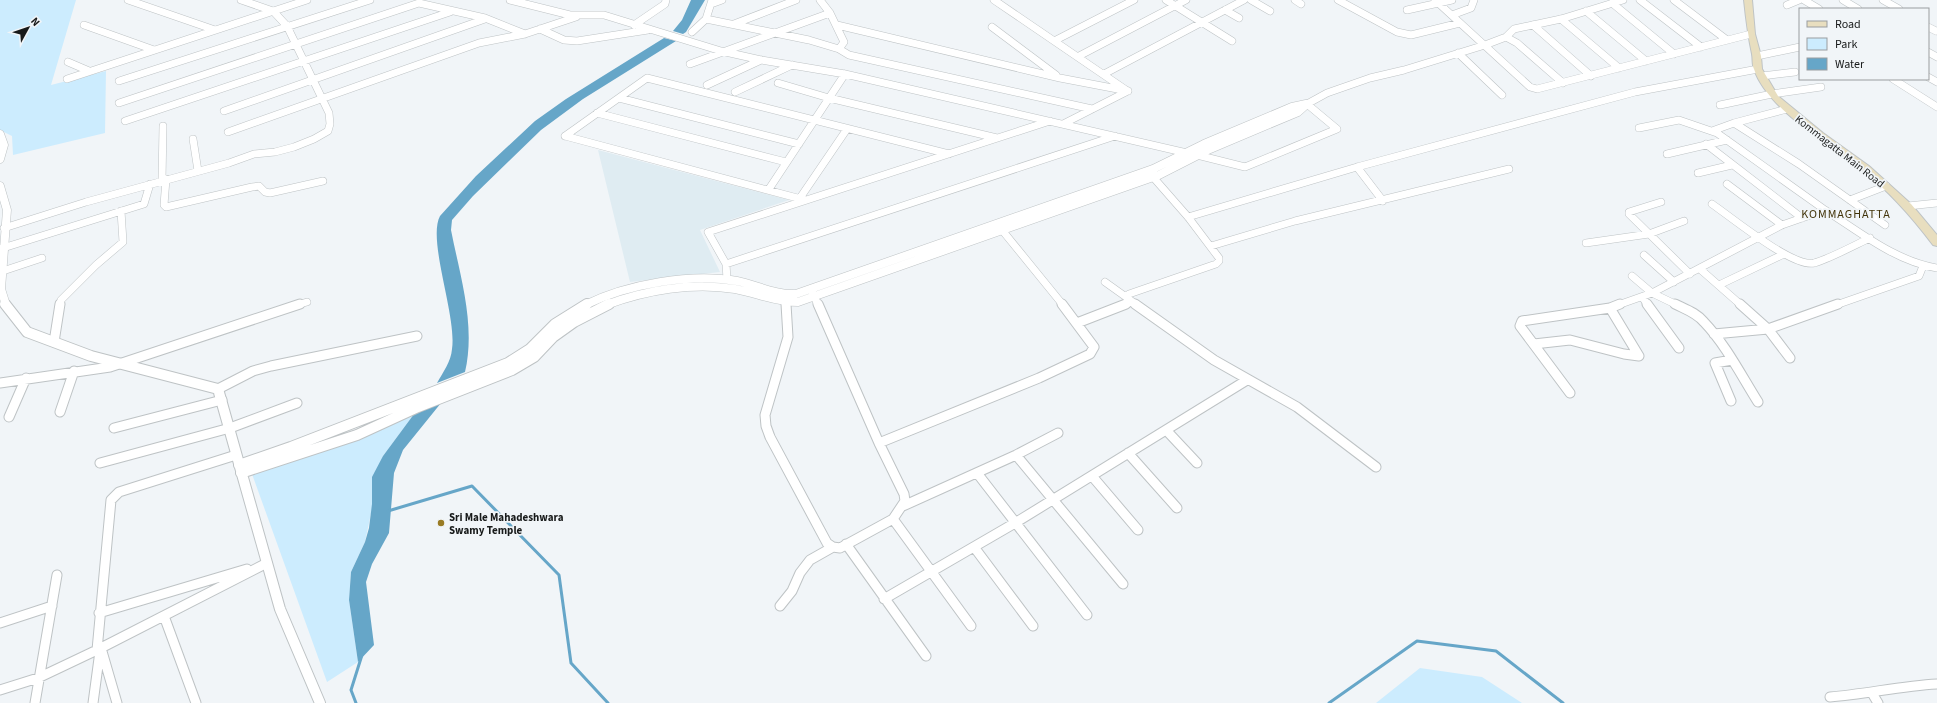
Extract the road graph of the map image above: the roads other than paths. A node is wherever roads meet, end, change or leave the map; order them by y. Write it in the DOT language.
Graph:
graph roads {
  1 [pos="128,0"];
  2 [pos="241,0"];
  3 [pos="307,0"];
  4 [pos="370,0"];
  5 [pos="510,0"];
  6 [pos="666,0"];
  7 [pos="722,0"];
  8 [pos="796,0"];
  9 [pos="820,0"];
  10 [pos="994,0"];
  11 [pos="1134,0"];
  12 [pos="1166,0"];
  13 [pos="1186,0"];
  14 [pos="1244,0"];
  15 [pos="1251,0"];
  16 [pos="1295,0"];
  17 [pos="1338,0"];
  18 [pos="1452,0"];
  19 [pos="1474,0"];
  20 [pos="1623,0"];
  21 [pos="1640,0"];
  22 [pos="1674,0"];
  23 [pos="1748,0"];
  24 [pos="1799,0"];
  25 [pos="1804,0"];
  26 [pos="1843,0"];
  27 [pos="1883,0"];
  28 [pos="1437,1"];
  29 [pos="418,2"];
  30 [pos="712,2"];
  31 [pos="1612,3"];
  32 [pos="1301,4"];
  33 [pos="1787,5"];
  34 [pos="1175,6"];
  35 [pos="1817,8"];
  36 [pos="1856,8"];
  37 [pos="1897,8"];
  38 [pos="1225,10"];
  39 [pos="1407,10"];
  40 [pos="273,11"];
  41 [pos="451,11"];
  42 [pos="1270,11"];
  43 [pos="1586,11"];
  44 [pos="830,13"];
  45 [pos="1452,15"];
  46 [pos="578,17"];
  47 [pos="485,18"];
  48 [pos="1239,18"];
  49 [pos="706,19"];
  50 [pos="1561,19"];
  51 [pos="1202,22"];
  52 [pos="1460,23"];
  53 [pos="634,24"];
  54 [pos="733,24"];
  55 [pos="84,25"];
  56 [pos="837,25"];
  57 [pos="1533,25"];
  58 [pos="287,26"];
  59 [pos="992,27"];
  60 [pos="540,29"];
  61 [pos="214,30"];
  62 [pos="650,30"];
  63 [pos="692,32"];
  64 [pos="775,33"];
  65 [pos="525,34"];
  66 [pos="1751,34"];
  67 [pos="1506,37"];
  68 [pos="1056,40"];
  69 [pos="1232,40"];
  70 [pos="1727,40"];
  71 [pos="295,44"];
  72 [pos="1485,45"];
  73 [pos="1701,47"];
  74 [pos="1799,47"];
  75 [pos="839,49"];
  76 [pos="154,50"];
  77 [pos="721,51"];
  78 [pos="1458,53"];
  79 [pos="1674,54"];
  80 [pos="1079,56"];
  81 [pos="1757,56"];
  82 [pos="761,60"];
  83 [pos="1646,61"];
  84 [pos="68,62"];
  85 [pos="304,62"];
  86 [pos="690,64"];
  87 [pos="793,65"];
  88 [pos="1619,68"];
  89 [pos="89,71"];
  90 [pos="1795,72"];
  91 [pos="1760,73"];
  92 [pos="845,74"];
  93 [pos="1104,74"];
  94 [pos="1591,76"];
  95 [pos="67,78"];
  96 [pos="1060,78"];
  97 [pos="119,80"];
  98 [pos="313,80"];
  99 [pos="1894,80"];
  100 [pos="778,83"];
  101 [pos="1563,83"];
  102 [pos="707,85"];
  103 [pos="1821,87"];
  104 [pos="1128,91"];
  105 [pos="735,92"];
  106 [pos="1772,94"];
  107 [pos="1502,95"];
  108 [pos="619,98"];
  109 [pos="829,98"];
  110 [pos="322,99"];
  111 [pos="119,103"];
  112 [pos="1307,104"];
  113 [pos="1720,105"];
  114 [pos="1937,107"];
  115 [pos="1092,109"];
  116 [pos="1788,109"];
  117 [pos="224,111"];
  118 [pos="598,113"];
  119 [pos="125,121"];
  120 [pos="814,121"];
  121 [pos="1050,121"];
  122 [pos="1734,123"];
  123 [pos="1063,124"];
  124 [pos="163,126"];
  125 [pos="1640,128"];
  126 [pos="847,129"];
  127 [pos="1712,130"];
  128 [pos="228,132"];
  129 [pos="0,134"];
  130 [pos="1115,136"];
  131 [pos="998,138"];
  132 [pos="193,139"];
  133 [pos="1728,140"];
  134 [pos="799,144"];
  135 [pos="1706,144"];
  136 [pos="1187,153"];
  137 [pos="949,154"];
  138 [pos="1666,154"];
  139 [pos="1197,155"];
  140 [pos="0,159"];
  141 [pos="786,162"];
  142 [pos="1732,165"];
  143 [pos="1357,167"];
  144 [pos="1509,169"];
  145 [pos="198,171"];
  146 [pos="1698,173"];
  147 [pos="1153,177"];
  148 [pos="164,180"];
  149 [pos="323,181"];
  150 [pos="150,184"];
  151 [pos="1728,184"];
  152 [pos="0,186"];
  153 [pos="1886,186"];
  154 [pos="769,189"];
  155 [pos="803,199"];
  156 [pos="1850,200"];
  157 [pos="1383,201"];
  158 [pos="1661,202"];
  159 [pos="1937,203"];
  160 [pos="1712,204"];
  161 [pos="1908,206"];
  162 [pos="1825,210"];
  163 [pos="121,211"];
  164 [pos="1188,217"];
  165 [pos="1802,218"];
  166 [pos="1684,221"];
  167 [pos="3,224"];
  168 [pos="1782,225"];
  169 [pos="1885,225"];
  170 [pos="1002,230"];
  171 [pos="1649,234"];
  172 [pos="1759,237"];
  173 [pos="1870,238"];
  174 [pos="1936,239"];
  175 [pos="1586,243"];
  176 [pos="1210,246"];
  177 [pos="2,248"];
  178 [pos="1784,254"];
  179 [pos="1644,255"];
  180 [pos="42,258"];
  181 [pos="726,264"];
  182 [pos="1923,266"];
  183 [pos="1937,268"];
  184 [pos="1700,269"];
  185 [pos="1,272"];
  186 [pos="1690,274"];
  187 [pos="1632,276"];
  188 [pos="727,279"];
  189 [pos="1106,282"];
  190 [pos="1674,282"];
  191 [pos="1719,286"];
  192 [pos="0,289"];
  193 [pos="813,292"];
  194 [pos="1652,293"];
  195 [pos="1642,297"];
  196 [pos="1129,299"];
  197 [pos="307,302"];
  198 [pos="786,302"];
  199 [pos="1610,308"];
  200 [pos="1077,323"];
  201 [pos="1768,329"];
  202 [pos="1714,334"];
  203 [pos="417,336"];
  204 [pos="54,342"];
  205 [pos="1534,344"];
  206 [pos="1679,348"];
  207 [pos="1790,358"];
  208 [pos="1732,360"];
  209 [pos="122,363"];
  210 [pos="74,371"];
  211 [pos="26,378"];
  212 [pos="1247,380"];
  213 [pos="0,382"];
  214 [pos="218,389"];
  215 [pos="1570,393"];
  216 [pos="222,400"];
  217 [pos="1731,401"];
  218 [pos="1758,402"];
  219 [pos="297,403"];
  220 [pos="60,412"];
  221 [pos="9,417"];
  222 [pos="114,428"];
  223 [pos="230,428"];
  224 [pos="1166,430"];
  225 [pos="1058,433"];
  226 [pos="878,443"];
  227 [pos="1128,454"];
  228 [pos="236,455"];
  229 [pos="1016,455"];
  230 [pos="100,463"];
  231 [pos="1197,463"];
  232 [pos="1376,467"];
  233 [pos="240,469"];
  234 [pos="977,473"];
  235 [pos="1092,476"];
  236 [pos="1053,500"];
  237 [pos="903,506"];
  238 [pos="1177,508"];
  239 [pos="893,519"];
  240 [pos="1015,523"];
  241 [pos="1138,530"];
  242 [pos="846,544"];
  243 [pos="833,547"];
  244 [pos="974,547"];
  245 [pos="267,563"];
  246 [pos="930,573"];
  247 [pos="57,575"];
  248 [pos="1123,584"];
  249 [pos="884,599"];
  250 [pos="52,606"];
  251 [pos="780,606"];
  252 [pos="99,613"];
  253 [pos="1087,615"];
  254 [pos="164,616"];
  255 [pos="0,623"];
  256 [pos="971,626"];
  257 [pos="1033,626"];
  258 [pos="99,649"];
  259 [pos="926,656"];
  260 [pos="38,678"];
  261 [pos="1937,684"];
  262 [pos="0,690"];
  263 [pos="1872,693"];
  264 [pos="1830,697"];
  265 [pos="35,703"];
  266 [pos="93,703"];
  267 [pos="117,703"];
  268 [pos="196,703"];
  269 [pos="320,703"];
  270 [pos="1878,703"];
  1 -- 61 [label="street"];
  2 -- 40 [label="street"];
  3 -- 40 [label="street"];
  4 -- 58 [label="street"];
  5 -- 46 [label="street"];
  6 -- 53 [label="street"];
  7 -- 30 [label="street"];
  8 -- 54 [label="street"];
  9 -- 44 [label="street"];
  10 -- 68 [label="street"];
  11 -- 68 [label="street"];
  12 -- 34 [label="street"];
  13 -- 34 [label="street"];
  14 -- 38 [label="street"];
  15 -- 42 [label="street"];
  16 -- 32 [label="street"];
  17 -- 52 [label="street"];
  18 -- 28 [label="street"];
  19 -- 45 [label="street"];
  20 -- 31 [label="street"];
  21 -- 73 [label="street"];
  22 -- 70 [label="street"];
  23 -- 66 [label="main road"];
  24 -- 33 [label="street"];
  25 -- 35 [label="street"];
  26 -- 36 [label="street"];
  27 -- 37 [label="street"];
  28 -- 39 [label="street"];
  28 -- 45 [label="street"];
  29 -- 41 [label="street"];
  29 -- 71 [label="street"];
  30 -- 49 [label="street"];
  31 -- 43 [label="street"];
  31 -- 79 [label="street"];
  34 -- 51 [label="street"];
  34 -- 80 [label="street"];
  38 -- 48 [label="street"];
  38 -- 51 [label="street"];
  40 -- 58 [label="street"];
  40 -- 61 [label="street"];
  41 -- 47 [label="street"];
  41 -- 85 [label="street"];
  43 -- 50 [label="street"];
  43 -- 83 [label="street"];
  44 -- 56 [label="street"];
  44 -- 64 [label="street"];
  45 -- 52 [label="street"];
  46 -- 53 [label="street"];
  46 -- 60 [label="street"];
  47 -- 65 [label="street"];
  47 -- 98 [label="street"];
  49 -- 54 [label="street"];
  49 -- 63 [label="street"];
  50 -- 57 [label="street"];
  50 -- 88 [label="street"];
  51 -- 69 [label="street"];
  51 -- 93 [label="street"];
  52 -- 72 [label="street"];
  53 -- 62 [label="street"];
  54 -- 64 [label="street"];
  55 -- 76 [label="street"];
  56 -- 75 [label="street"];
  56 -- 96 [label="street"];
  57 -- 67 [label="street"];
  57 -- 94 [label="street"];
  58 -- 71 [label="street"];
  58 -- 97 [label="street"];
  59 -- 96 [label="street"];
  60 -- 62 [label="street"];
  60 -- 65 [label="street"];
  61 -- 76 [label="street"];
  62 -- 77 [label="street"];
  64 -- 75 [label="street"];
  64 -- 77 [label="street"];
  65 -- 110 [label="street"];
  66 -- 70 [label="street"];
  66 -- 81 [label="main road"];
  67 -- 72 [label="street"];
  67 -- 101 [label="street"];
  68 -- 80 [label="street"];
  70 -- 73 [label="street"];
  71 -- 85 [label="street"];
  71 -- 111 [label="street"];
  72 -- 78 [label="street"];
  72 -- 101 [label="street"];
  73 -- 79 [label="street"];
  74 -- 81 [label="street"];
  75 -- 115 [label="street"];
  76 -- 89 [label="street"];
  77 -- 82 [label="street"];
  77 -- 86 [label="street"];
  78 -- 107 [label="street"];
  78 -- 112 [label="street"];
  79 -- 83 [label="street"];
  80 -- 93 [label="street"];
  81 -- 91 [label="main road"];
  82 -- 87 [label="street"];
  82 -- 102 [label="street"];
  83 -- 88 [label="street"];
  84 -- 89 [label="street"];
  85 -- 98 [label="street"];
  85 -- 119 [label="street"];
  87 -- 92 [label="street"];
  87 -- 105 [label="street"];
  88 -- 94 [label="street"];
  89 -- 95 [label="street"];
  90 -- 91 [label="street"];
  91 -- 106 [label="main road, Kommagatta Main Road"];
  91 -- 143 [label="street"];
  92 -- 109 [label="street"];
  92 -- 121 [label="street"];
  93 -- 104 [label="street"];
  94 -- 101 [label="street"];
  96 -- 104 [label="street"];
  98 -- 110 [label="street"];
  98 -- 117 [label="street"];
  99 -- 114 [label="street"];
  100 -- 109 [label="street"];
  103 -- 106 [label="street"];
  104 -- 115 [label="street"];
  106 -- 113 [label="street"];
  106 -- 116 [label="main road, Kommagatta Main Road"];
  108 -- 118 [label="street"];
  108 -- 120 [label="street"];
  108 -- 134 [label="street"];
  109 -- 120 [label="street"];
  109 -- 131 [label="street"];
  110 -- 128 [label="street"];
  110 -- 145 [label="street"];
  112 -- 136 [label="street"];
  112 -- 139 [label="street"];
  112 -- 139 [label="street"];
  115 -- 123 [label="street"];
  116 -- 122 [label="street"];
  116 -- 153 [label="main road, Kommagatta Main Road"];
  118 -- 141 [label="street"];
  118 -- 154 [label="street"];
  120 -- 126 [label="street"];
  120 -- 134 [label="street"];
  121 -- 123 [label="street"];
  121 -- 131 [label="street"];
  122 -- 127 [label="street"];
  122 -- 156 [label="street"];
  123 -- 130 [label="street"];
  124 -- 148 [label="street"];
  125 -- 127 [label="street"];
  126 -- 137 [label="street"];
  126 -- 155 [label="street"];
  127 -- 133 [label="street"];
  129 -- 140 [label="street"];
  130 -- 136 [label="street"];
  130 -- 181 [label="street"];
  131 -- 137 [label="street"];
  132 -- 145 [label="street"];
  133 -- 135 [label="street"];
  133 -- 162 [label="street"];
  134 -- 141 [label="street"];
  135 -- 138 [label="street"];
  135 -- 142 [label="street"];
  136 -- 193 [label="street"];
  137 -- 155 [label="street"];
  139 -- 147 [label="street"];
  141 -- 154 [label="street"];
  142 -- 146 [label="street"];
  142 -- 165 [label="street"];
  143 -- 157 [label="street"];
  143 -- 164 [label="street"];
  144 -- 157 [label="street"];
  145 -- 148 [label="street"];
  147 -- 164 [label="street"];
  147 -- 170 [label="street"];
  148 -- 149 [label="street"];
  148 -- 150 [label="street"];
  150 -- 163 [label="street"];
  150 -- 167 [label="street"];
  151 -- 168 [label="street"];
  152 -- 167 [label="street"];
  153 -- 156 [label="street"];
  153 -- 161 [label="main road, Kommagatta Main Road"];
  154 -- 155 [label="street"];
  155 -- 181 [label="street"];
  156 -- 169 [label="street"];
  157 -- 176 [label="street"];
  158 -- 171 [label="street"];
  159 -- 161 [label="street"];
  160 -- 172 [label="street"];
  161 -- 174 [label="main road, Kommagatta Main Road"];
  162 -- 165 [label="street"];
  162 -- 173 [label="street"];
  163 -- 177 [label="street"];
  163 -- 204 [label="street"];
  164 -- 176 [label="street"];
  165 -- 168 [label="street"];
  166 -- 171 [label="street"];
  167 -- 177 [label="street"];
  168 -- 172 [label="street"];
  170 -- 193 [label="street"];
  170 -- 200 [label="street"];
  171 -- 175 [label="street"];
  171 -- 186 [label="street"];
  172 -- 178 [label="street"];
  172 -- 184 [label="street"];
  173 -- 178 [label="street"];
  173 -- 182 [label="street"];
  176 -- 196 [label="street"];
  177 -- 185 [label="street"];
  178 -- 191 [label="street"];
  179 -- 190 [label="street"];
  180 -- 185 [label="street"];
  181 -- 188 [label="street"];
  182 -- 183 [label="street"];
  182 -- 201 [label="street"];
  184 -- 186 [label="street"];
  184 -- 191 [label="street"];
  185 -- 192 [label="street"];
  186 -- 190 [label="street"];
  187 -- 194 [label="street"];
  189 -- 196 [label="street"];
  190 -- 194 [label="street"];
  191 -- 201 [label="street"];
  192 -- 204 [label="street"];
  193 -- 198 [label="street"];
  193 -- 226 [label="street"];
  193 -- 233 [label="street"];
  194 -- 195 [label="street"];
  194 -- 202 [label="street"];
  195 -- 199 [label="street"];
  195 -- 206 [label="street"];
  196 -- 200 [label="street"];
  196 -- 212 [label="street"];
  197 -- 209 [label="street"];
  198 -- 233 [label="street"];
  198 -- 243 [label="street"];
  199 -- 205 [label="street"];
  199 -- 205 [label="street"];
  200 -- 226 [label="street"];
  201 -- 202 [label="street"];
  201 -- 207 [label="street"];
  202 -- 208 [label="street"];
  203 -- 214 [label="street"];
  204 -- 209 [label="street"];
  205 -- 215 [label="street"];
  208 -- 217 [label="street"];
  208 -- 218 [label="street"];
  209 -- 210 [label="street"];
  209 -- 214 [label="street"];
  210 -- 211 [label="street"];
  210 -- 220 [label="street"];
  211 -- 213 [label="street"];
  211 -- 221 [label="street"];
  212 -- 224 [label="street"];
  212 -- 232 [label="street"];
  214 -- 216 [label="street"];
  216 -- 222 [label="street"];
  216 -- 223 [label="street"];
  219 -- 223 [label="street"];
  223 -- 228 [label="street"];
  223 -- 230 [label="street"];
  224 -- 227 [label="street"];
  224 -- 231 [label="street"];
  225 -- 229 [label="street"];
  226 -- 237 [label="street"];
  227 -- 235 [label="street"];
  227 -- 238 [label="street"];
  228 -- 233 [label="street"];
  228 -- 252 [label="street"];
  229 -- 234 [label="street"];
  229 -- 236 [label="street"];
  233 -- 245 [label="street"];
  234 -- 237 [label="street"];
  234 -- 240 [label="street"];
  235 -- 236 [label="street"];
  235 -- 241 [label="street"];
  236 -- 240 [label="street"];
  236 -- 248 [label="street"];
  237 -- 239 [label="street"];
  239 -- 242 [label="street"];
  239 -- 246 [label="street"];
  240 -- 244 [label="street"];
  240 -- 253 [label="street"];
  242 -- 243 [label="street"];
  242 -- 249 [label="street"];
  243 -- 251 [label="street"];
  244 -- 246 [label="street"];
  244 -- 257 [label="street"];
  245 -- 252 [label="street"];
  245 -- 254 [label="street"];
  245 -- 269 [label="street"];
  246 -- 249 [label="street"];
  246 -- 256 [label="street"];
  247 -- 250 [label="street"];
  249 -- 259 [label="street"];
  250 -- 255 [label="street"];
  250 -- 260 [label="street"];
  252 -- 258 [label="street"];
  254 -- 258 [label="street"];
  254 -- 268 [label="street"];
  258 -- 260 [label="street"];
  258 -- 266 [label="street"];
  258 -- 267 [label="street"];
  260 -- 262 [label="street"];
  260 -- 265 [label="street"];
  261 -- 263 [label="street"];
  263 -- 264 [label="street"];
  263 -- 270 [label="street"];
}
